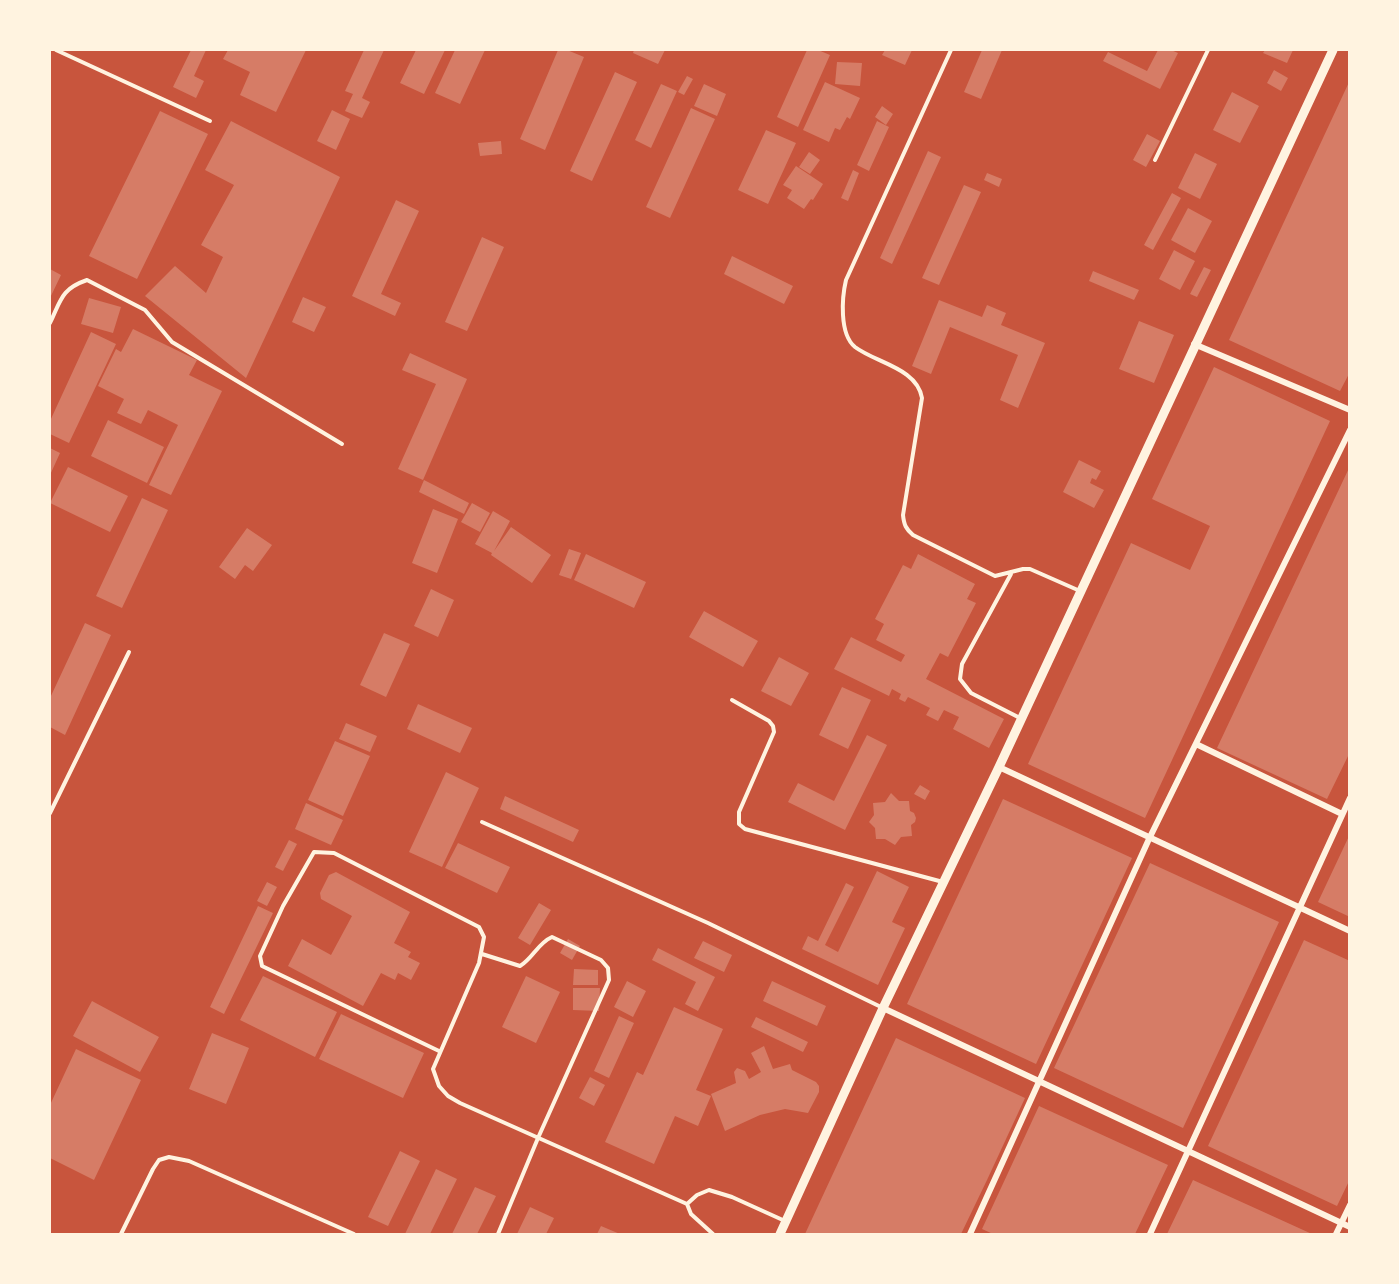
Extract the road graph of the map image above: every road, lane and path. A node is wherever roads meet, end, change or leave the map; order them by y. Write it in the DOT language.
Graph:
graph roads {
  1 [pos="56,50"];
  2 [pos="951,50"];
  3 [pos="1208,50"];
  4 [pos="1333,50"];
  5 [pos="210,121"];
  6 [pos="1155,160"];
  7 [pos="50,324"];
  8 [pos="1194,344"];
  9 [pos="1350,410"];
  10 [pos="1350,430"];
  11 [pos="342,444"];
  12 [pos="1011,573"];
  13 [pos="1080,591"];
  14 [pos="129,652"];
  15 [pos="732,700"];
  16 [pos="1021,718"];
  17 [pos="1196,744"];
  18 [pos="999,767"];
  19 [pos="1350,798"];
  20 [pos="50,813"];
  21 [pos="1342,814"];
  22 [pos="482,822"];
  23 [pos="1149,839"];
  24 [pos="943,882"];
  25 [pos="1299,907"];
  26 [pos="1350,931"];
  27 [pos="482,954"];
  28 [pos="883,1008"];
  29 [pos="439,1051"];
  30 [pos="1039,1082"];
  31 [pos="538,1138"];
  32 [pos="1187,1152"];
  33 [pos="687,1204"];
  34 [pos="1350,1205"];
  35 [pos="785,1221"];
  36 [pos="1341,1223"];
  37 [pos="1350,1227"];
  38 [pos="121,1234"];
  39 [pos="354,1234"];
  40 [pos="498,1234"];
  41 [pos="713,1234"];
  42 [pos="780,1234"];
  43 [pos="970,1234"];
  44 [pos="1150,1234"];
  45 [pos="1336,1234"];
  1 -- 5 [label="lane"];
  2 -- 12 [label="lane"];
  3 -- 6 [label="lane"];
  4 -- 8 [label="street"];
  7 -- 11 [label="lane"];
  8 -- 9 [label="street"];
  8 -- 13 [label="street"];
  10 -- 17 [label="street"];
  12 -- 13 [label="lane"];
  12 -- 16 [label="lane"];
  13 -- 16 [label="street"];
  14 -- 20 [label="lane"];
  15 -- 24 [label="lane"];
  16 -- 18 [label="street"];
  17 -- 21 [label="street"];
  17 -- 23 [label="street"];
  18 -- 23 [label="street"];
  18 -- 24 [label="street"];
  19 -- 21 [label="street"];
  21 -- 25 [label="street"];
  22 -- 28 [label="lane"];
  23 -- 25 [label="street"];
  23 -- 30 [label="street"];
  24 -- 28 [label="street"];
  25 -- 26 [label="street"];
  25 -- 32 [label="street"];
  27 -- 29 [label="lane"];
  27 -- 29 [label="lane"];
  27 -- 31 [label="lane"];
  28 -- 30 [label="street"];
  28 -- 35 [label="street"];
  29 -- 31 [label="lane"];
  30 -- 32 [label="street"];
  30 -- 43 [label="street"];
  31 -- 33 [label="lane"];
  31 -- 40 [label="lane"];
  32 -- 36 [label="street"];
  32 -- 44 [label="street"];
  33 -- 35 [label="lane"];
  33 -- 41 [label="lane"];
  34 -- 36 [label="street"];
  35 -- 42 [label="street"];
  36 -- 37 [label="street"];
  36 -- 45 [label="street"];
  38 -- 39 [label="lane"];
}
